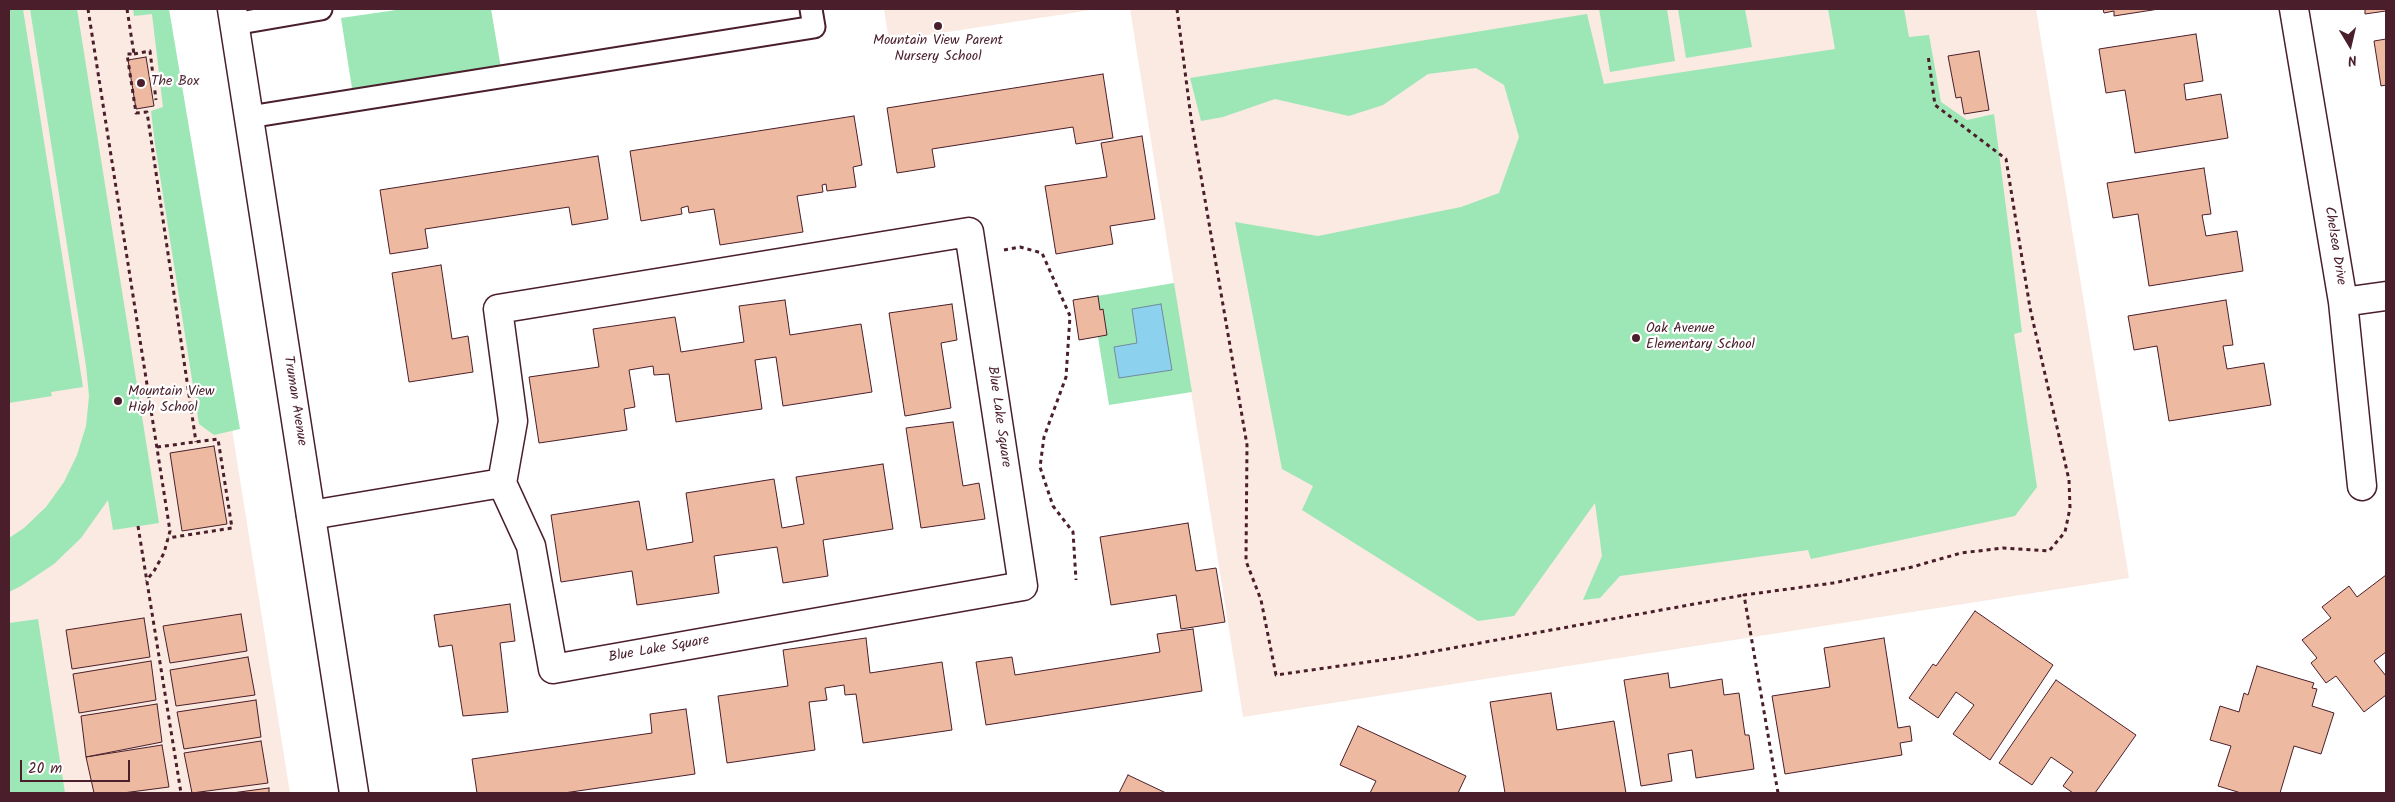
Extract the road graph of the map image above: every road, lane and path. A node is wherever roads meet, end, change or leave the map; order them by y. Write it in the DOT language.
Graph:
graph roads {
  1 [pos="88,9"];
  2 [pos="127,9"];
  3 [pos="321,9"];
  4 [pos="811,9"];
  5 [pos="1178,9"];
  6 [pos="2294,9"];
  7 [pos="233,16"];
  8 [pos="134,54"];
  9 [pos="1928,55"];
  10 [pos="156,100"];
  11 [pos="249,117"];
  12 [pos="974,257"];
  13 [pos="2386,296"];
  14 [pos="2343,302"];
  15 [pos="196,442"];
  16 [pos="157,447"];
  17 [pos="502,483"];
  18 [pos="2362,486"];
  19 [pos="311,515"];
  20 [pos="138,526"];
  21 [pos="168,538"];
  22 [pos="146,580"];
  23 [pos="1076,580"];
  24 [pos="1744,595"];
  25 [pos="181,793"];
  26 [pos="354,793"];
  27 [pos="1778,793"];
  1 -- 16 [label="path"];
  2 -- 8 [label="path"];
  3 -- 7 [label="lane"];
  4 -- 11 [label="lane"];
  5 -- 24 [label="path"];
  6 -- 14 [label="street, Chelsea Drive"];
  7 -- 11 [label="street, Truman Avenue"];
  8 -- 10 [label="path"];
  8 -- 15 [label="path"];
  9 -- 24 [label="path"];
  11 -- 19 [label="street, Truman Avenue"];
  12 -- 17 [label="street, Blue Lake Square"];
  12 -- 17 [label="street, Blue Lake Square"];
  12 -- 23 [label="path"];
  13 -- 14 [label="street"];
  14 -- 18 [label="street, Chelsea Drive"];
  15 -- 16 [label="path"];
  15 -- 21 [label="path"];
  16 -- 21 [label="path"];
  17 -- 19 [label="street"];
  19 -- 26 [label="street, Truman Avenue"];
  20 -- 22 [label="path"];
  21 -- 22 [label="path"];
  22 -- 25 [label="path"];
  24 -- 27 [label="path"];
}
